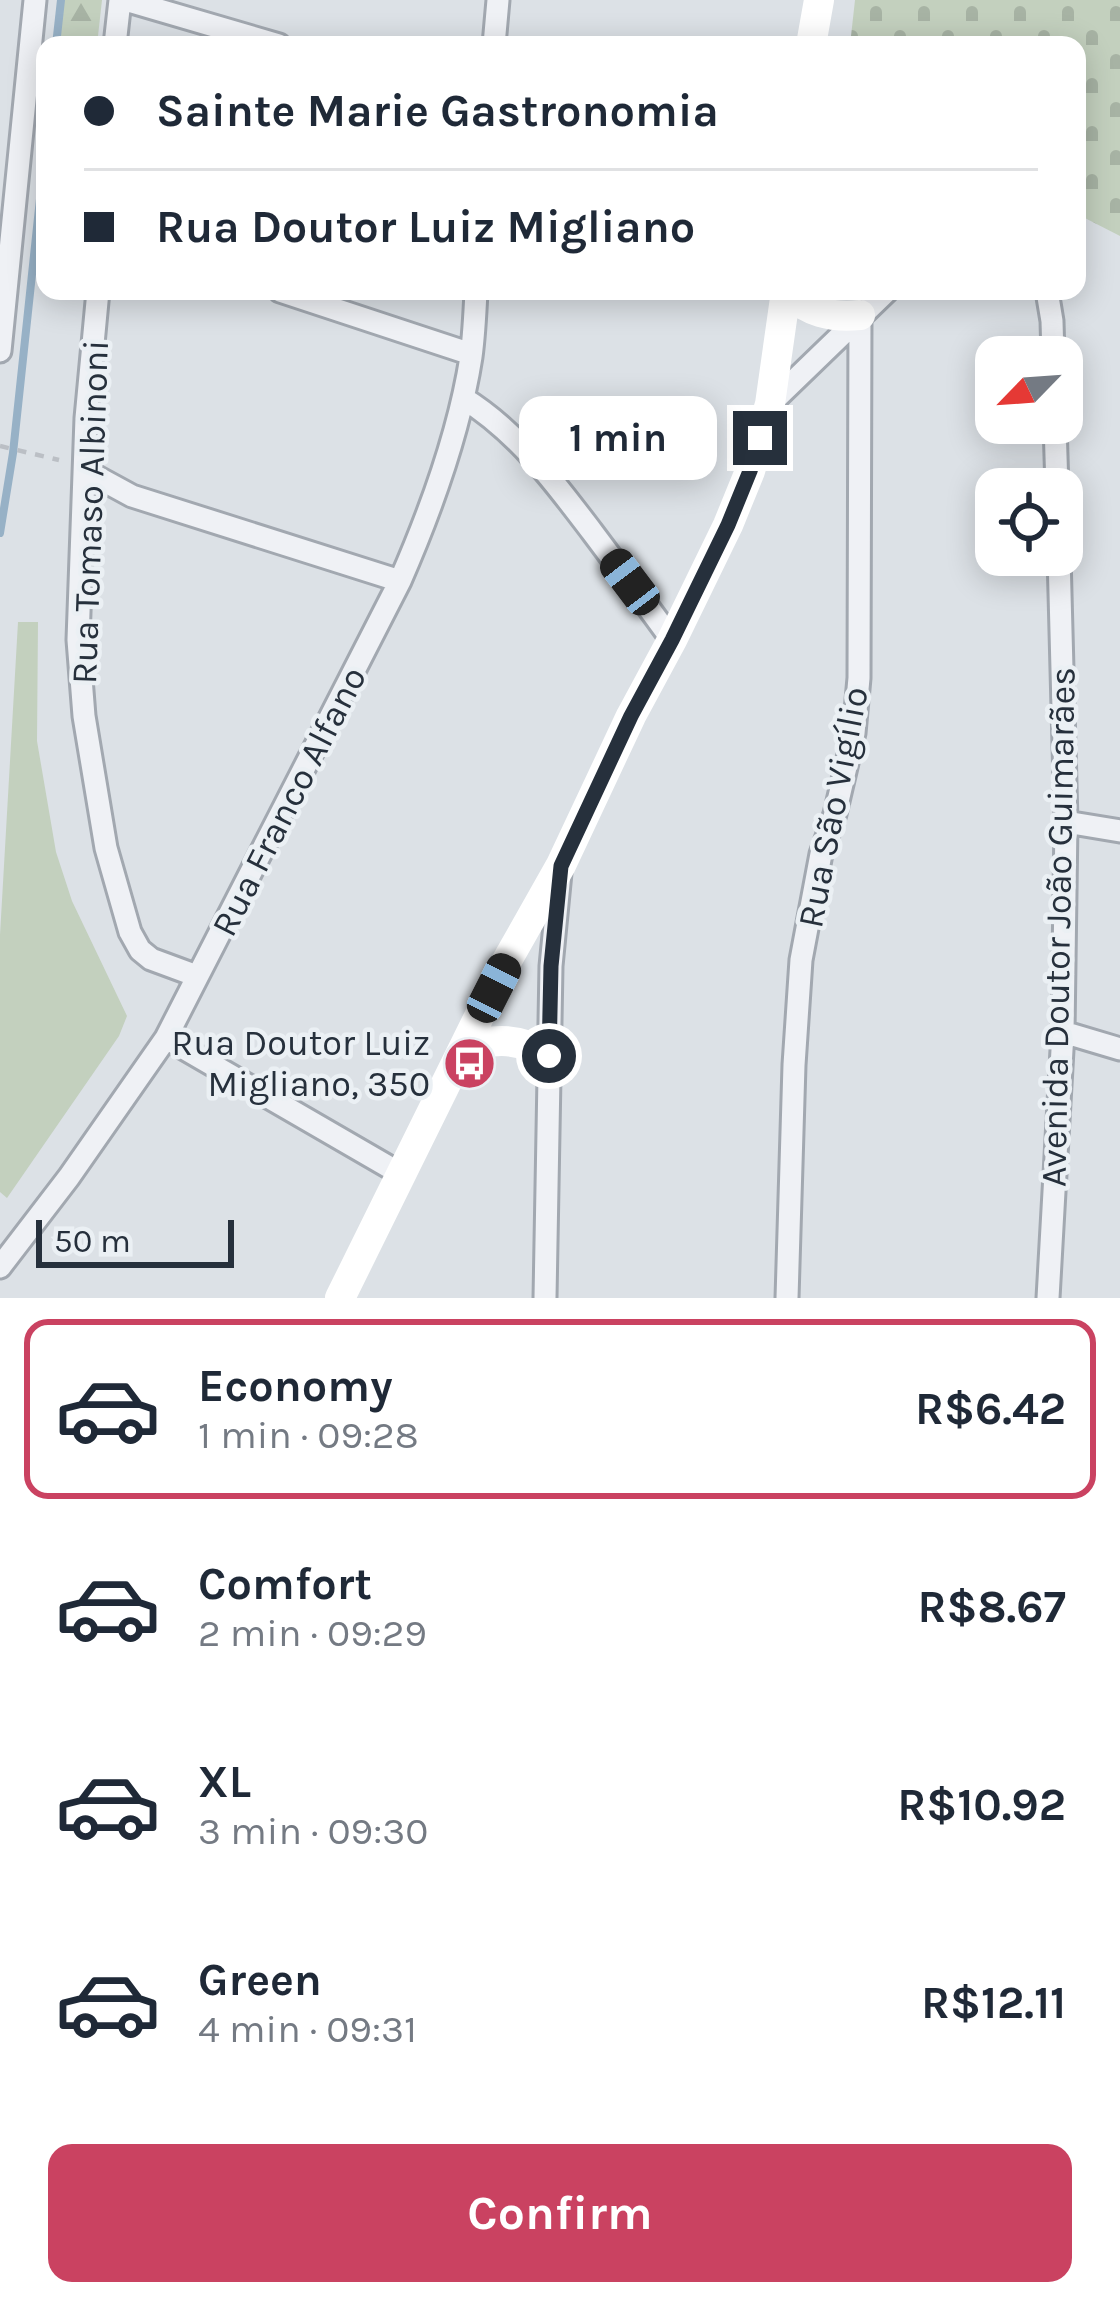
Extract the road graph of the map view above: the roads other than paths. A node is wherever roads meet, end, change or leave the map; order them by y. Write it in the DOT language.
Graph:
graph roads {
  1 [pos="34,0"];
  2 [pos="122,0"];
  3 [pos="498,0"];
  4 [pos="819,0"];
  5 [pos="116,36"];
  6 [pos="248,36"];
  7 [pos="495,36"];
  8 [pos="813,36"];
  9 [pos="97,300"];
  10 [pos="307,300"];
  11 [pos="475,300"];
  12 [pos="785,300"];
  13 [pos="798,300"];
  14 [pos="876,300"];
  15 [pos="1048,300"];
  16 [pos="860,315"];
  17 [pos="1052,336"];
  18 [pos="0,351"];
  19 [pos="472,354"];
  20 [pos="463,398"];
  21 [pos="770,404"];
  22 [pos="86,471"];
  23 [pos="1060,576"];
  24 [pos="400,581"];
  25 [pos="672,640"];
  26 [pos="1066,822"];
  27 [pos="1120,831"];
  28 [pos="561,866"];
  29 [pos="197,976"];
  30 [pos="1064,1032"];
  31 [pos="166,1038"];
  32 [pos="463,1049"];
  33 [pos="1120,1049"];
  34 [pos="549,1056"];
  35 [pos="401,1174"];
  36 [pos="0,1267"];
  37 [pos="1054,1296"];
  38 [pos="340,1298"];
  39 [pos="545,1298"];
  40 [pos="787,1298"];
  1 -- 18 [label="street"];
  2 -- 5 [label="street"];
  2 -- 6 [label="street"];
  3 -- 7 [label="street"];
  4 -- 8 [label="main road"];
  9 -- 22 [label="street, Rua Tomaso Albinoni"];
  10 -- 19 [label="street"];
  11 -- 19 [label="street, Rua Franco Alfano"];
  12 -- 21 [label="main road"];
  13 -- 16 [label="main road"];
  14 -- 16 [label="street"];
  15 -- 17 [label="street"];
  16 -- 21 [label="street"];
  16 -- 40 [label="street, Rua São Vigílio"];
  19 -- 20 [label="street, Rua Franco Alfano"];
  20 -- 24 [label="street, Rua Franco Alfano"];
  20 -- 25 [label="street"];
  21 -- 25 [label="main road"];
  22 -- 24 [label="street"];
  22 -- 29 [label="street, Rua Tomaso Albinoni"];
  23 -- 26 [label="street, Avenida Doutor João Guimarães"];
  24 -- 29 [label="street, Rua Franco Alfano"];
  25 -- 28 [label="main road"];
  26 -- 27 [label="street"];
  26 -- 30 [label="street, Avenida Doutor João Guimarães"];
  28 -- 32 [label="main road"];
  28 -- 34 [label="street"];
  29 -- 31 [label="street, Rua Franco Alfano"];
  30 -- 33 [label="street"];
  30 -- 37 [label="street, Avenida Doutor João Guimarães"];
  31 -- 35 [label="street"];
  31 -- 36 [label="street, Rua Franco Alfano"];
  32 -- 34 [label="main road"];
  32 -- 35 [label="main road"];
  34 -- 39 [label="street"];
  35 -- 38 [label="main road"];
}
